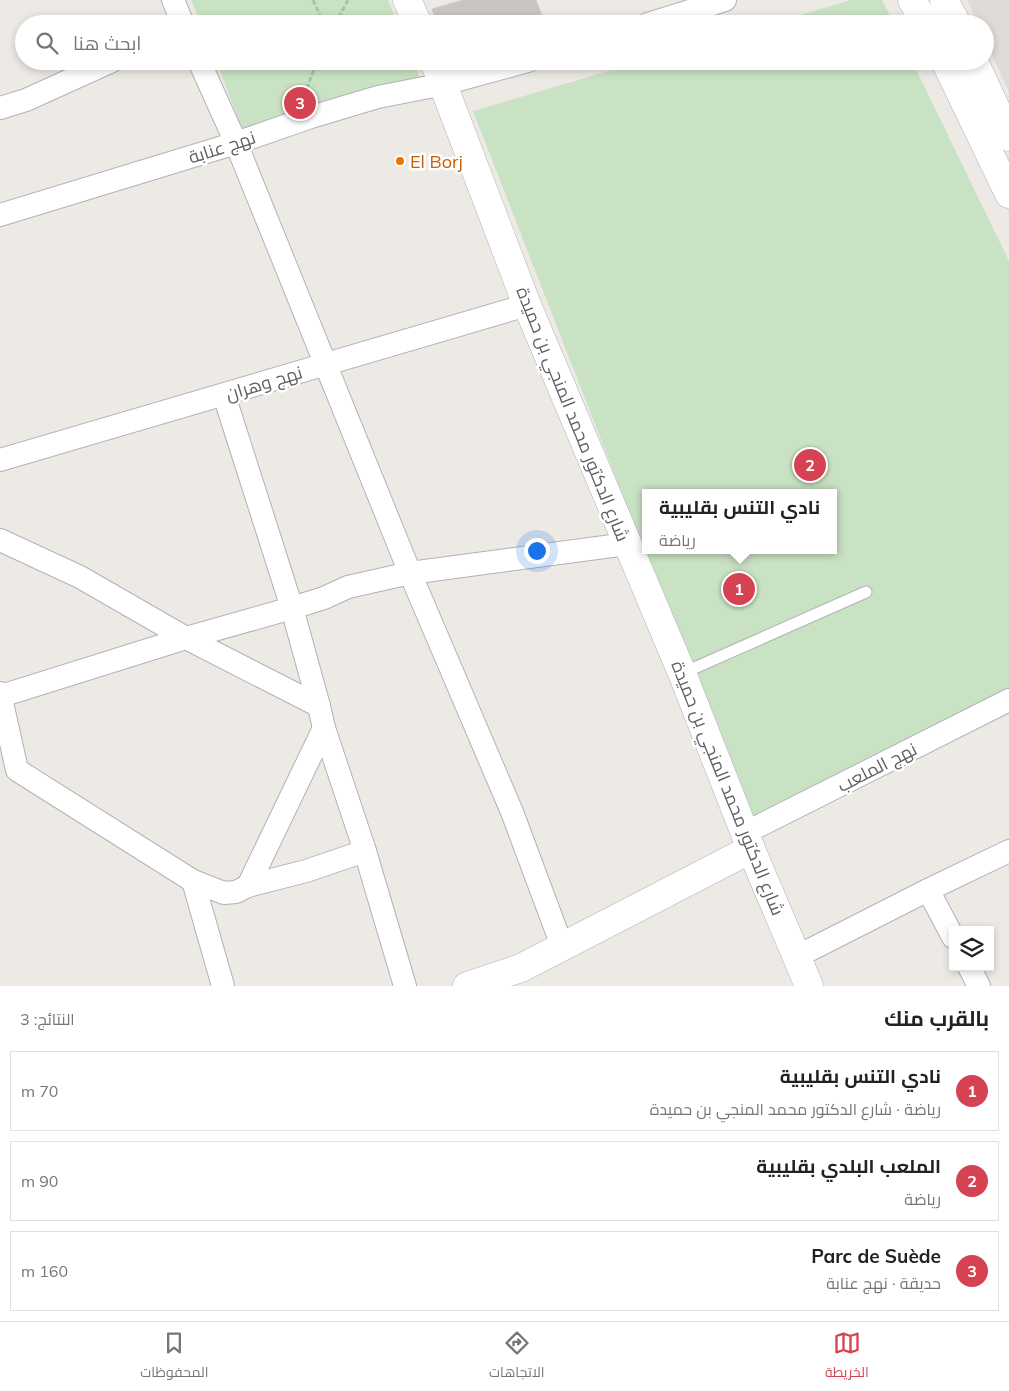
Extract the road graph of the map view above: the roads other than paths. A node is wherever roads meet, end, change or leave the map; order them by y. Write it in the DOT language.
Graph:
graph roads {
  1 [pos="174,0"];
  2 [pos="408,0"];
  3 [pos="726,0"];
  4 [pos="912,0"];
  5 [pos="944,0"];
  6 [pos="180,15"];
  7 [pos="414,15"];
  8 [pos="677,15"];
  9 [pos="921,15"];
  10 [pos="952,15"];
  11 [pos="92,70"];
  12 [pos="204,70"];
  13 [pos="461,70"];
  14 [pos="948,70"];
  15 [pos="978,70"];
  16 [pos="439,73"];
  17 [pos="0,108"];
  18 [pos="1009,138"];
  19 [pos="236,143"];
  20 [pos="1009,194"];
  21 [pos="0,215"];
  22 [pos="527,305"];
  23 [pos="326,363"];
  24 [pos="224,395"];
  25 [pos="0,460"];
  26 [pos="0,540"];
  27 [pos="627,544"];
  28 [pos="410,573"];
  29 [pos="866,592"];
  30 [pos="292,608"];
  31 [pos="186,638"];
  32 [pos="682,674"];
  33 [pos="1,695"];
  34 [pos="1009,700"];
  35 [pos="322,717"];
  36 [pos="8,765"];
  37 [pos="748,841"];
  38 [pos="365,851"];
  39 [pos="1009,851"];
  40 [pos="194,881"];
  41 [pos="248,886"];
  42 [pos="928,890"];
  43 [pos="949,929"];
  44 [pos="562,946"];
  45 [pos="796,957"];
  46 [pos="971,971"];
  47 [pos="223,986"];
  48 [pos="405,986"];
  49 [pos="467,986"];
  50 [pos="810,986"];
  51 [pos="979,986"];
  1 -- 6 [label="street"];
  2 -- 7 [label="street"];
  3 -- 8 [label="street"];
  4 -- 9 [label="street"];
  5 -- 10 [label="street"];
  11 -- 17 [label="street"];
  12 -- 19 [label="street"];
  13 -- 16 [label="street, نهج عنابة"];
  14 -- 20 [label="street"];
  15 -- 18 [label="street"];
  16 -- 19 [label="street, نهج عنابة"];
  16 -- 22 [label="street, شارع الدكتور محمد المنجي بن حميدة"];
  19 -- 21 [label="street, نهج عنابة"];
  19 -- 23 [label="street"];
  22 -- 23 [label="street, نهج وهران"];
  22 -- 27 [label="street, شارع الدكتور محمد المنجي بن حميدة"];
  23 -- 24 [label="street, نهج وهران"];
  23 -- 28 [label="street"];
  24 -- 25 [label="street, نهج وهران"];
  24 -- 30 [label="street"];
  26 -- 31 [label="street"];
  27 -- 28 [label="street"];
  27 -- 32 [label="street, شارع الدكتور محمد المنجي بن حميدة"];
  28 -- 30 [label="street"];
  28 -- 44 [label="street"];
  29 -- 32 [label="lane"];
  30 -- 31 [label="street"];
  30 -- 35 [label="street"];
  31 -- 33 [label="street"];
  31 -- 35 [label="street"];
  32 -- 37 [label="street, شارع الدكتور محمد المنجي بن حميدة"];
  33 -- 36 [label="street"];
  34 -- 37 [label="street, نهج الملعب"];
  35 -- 38 [label="street"];
  35 -- 41 [label="street"];
  36 -- 40 [label="street"];
  37 -- 44 [label="street"];
  37 -- 45 [label="street, شارع الدكتور محمد المنجي بن حميدة"];
  38 -- 41 [label="street"];
  38 -- 48 [label="street"];
  39 -- 42 [label="street"];
  40 -- 41 [label="street"];
  40 -- 47 [label="street"];
  42 -- 43 [label="street"];
  42 -- 45 [label="street"];
  44 -- 49 [label="street"];
  45 -- 50 [label="street, شارع الدكتور محمد المنجي بن حميدة"];
  46 -- 51 [label="street"];
}
